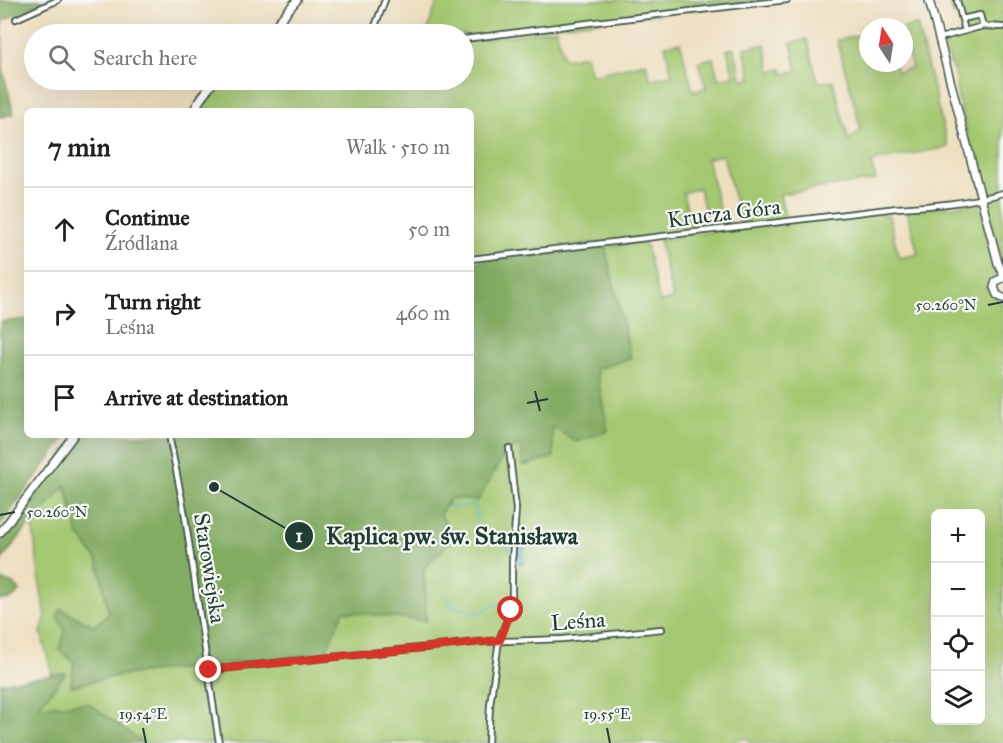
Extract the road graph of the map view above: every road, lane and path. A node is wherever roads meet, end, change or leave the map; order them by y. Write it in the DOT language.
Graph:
graph roads {
  1 [pos="58,0"];
  2 [pos="297,0"];
  3 [pos="385,0"];
  4 [pos="787,0"];
  5 [pos="929,0"];
  6 [pos="957,0"];
  7 [pos="16,19"];
  8 [pos="962,20"];
  9 [pos="277,24"];
  10 [pos="376,24"];
  11 [pos="983,26"];
  12 [pos="1003,27"];
  13 [pos="965,31"];
  14 [pos="474,38"];
  15 [pos="939,38"];
  16 [pos="207,90"];
  17 [pos="195,108"];
  18 [pos="1003,193"];
  19 [pos="981,199"];
  20 [pos="474,259"];
  21 [pos="1002,277"];
  22 [pos="1003,298"];
  23 [pos="72,438"];
  24 [pos="170,438"];
  25 [pos="509,448"];
  26 [pos="0,533"];
  27 [pos="662,629"];
  28 [pos="500,640"];
  29 [pos="209,670"];
  30 [pos="219,743"];
  31 [pos="488,743"];
  1 -- 7 [label="street"];
  2 -- 9 [label="street"];
  3 -- 10 [label="street"];
  4 -- 14 [label="street"];
  5 -- 15 [label="street"];
  6 -- 8 [label="street"];
  8 -- 11 [label="street"];
  8 -- 13 [label="street"];
  11 -- 12 [label="street"];
  11 -- 13 [label="street"];
  13 -- 15 [label="street"];
  15 -- 19 [label="street"];
  16 -- 17 [label="street"];
  18 -- 19 [label="street, Krucza Góra"];
  19 -- 20 [label="street, Krucza Góra"];
  19 -- 21 [label="street"];
  21 -- 22 [label="street"];
  23 -- 26 [label="street"];
  24 -- 29 [label="street, Starowiejska"];
  25 -- 28 [label="street"];
  27 -- 28 [label="street, Leśna"];
  28 -- 29 [label="street, Leśna"];
  28 -- 31 [label="street"];
  29 -- 30 [label="street, Starowiejska"];
}
